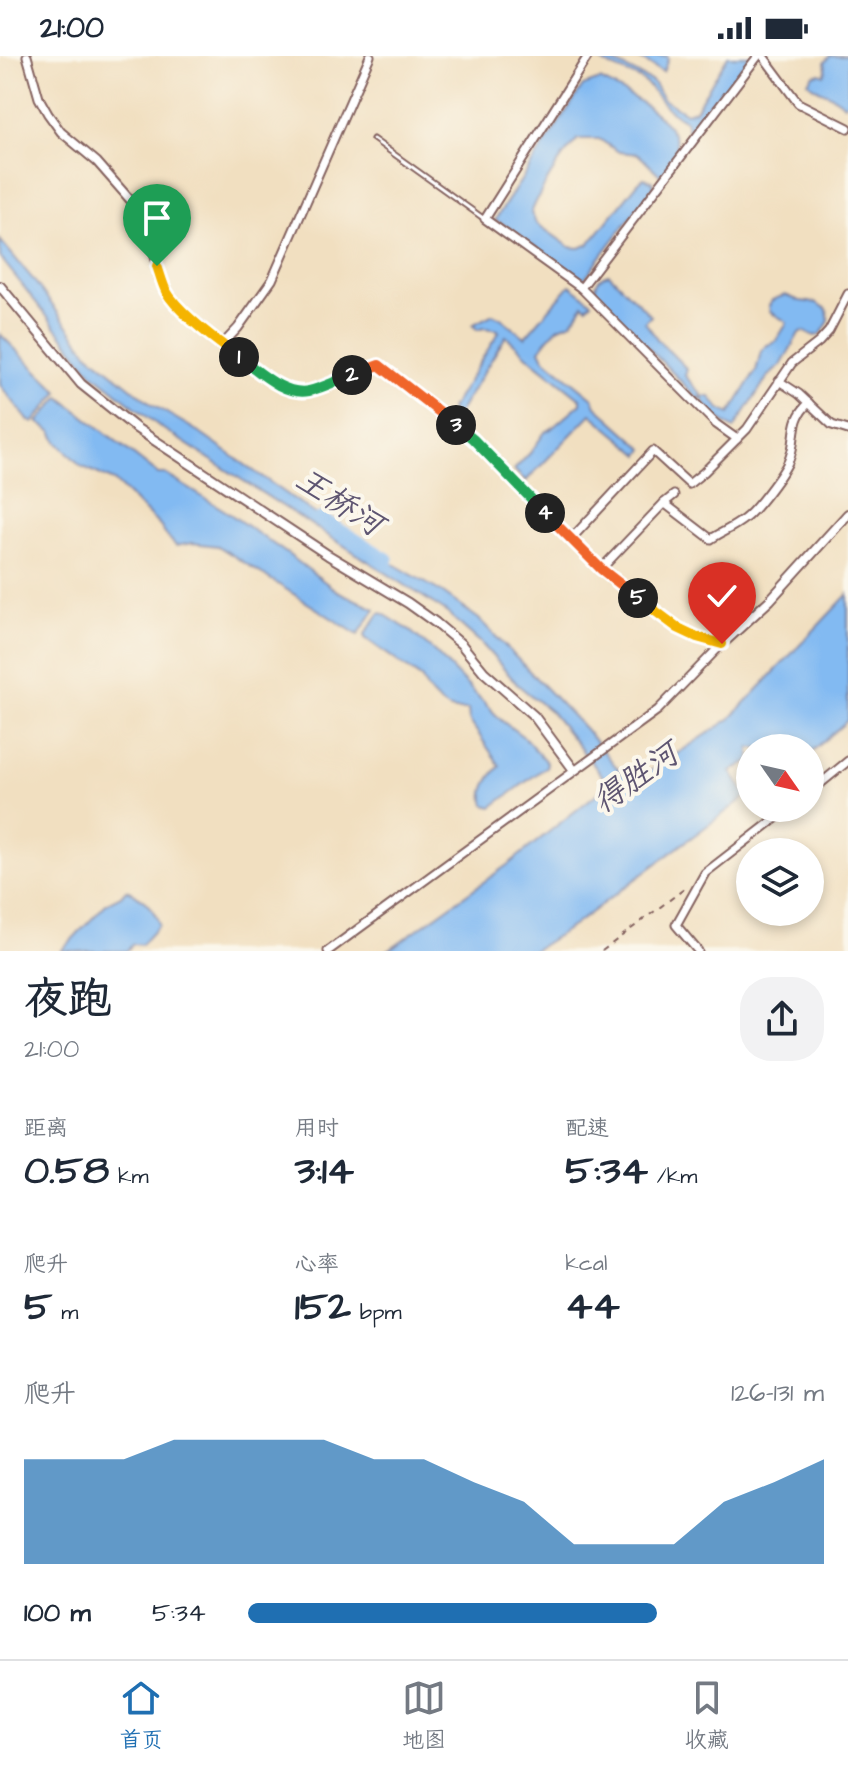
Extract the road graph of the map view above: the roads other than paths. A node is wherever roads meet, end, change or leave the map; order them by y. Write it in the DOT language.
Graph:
graph roads {
  1 [pos="27,56"];
  2 [pos="370,56"];
  3 [pos="588,56"];
  4 [pos="761,56"];
  5 [pos="848,128"];
  6 [pos="373,139"];
  7 [pos="485,219"];
  8 [pos="0,286"];
  9 [pos="581,288"];
  10 [pos="848,294"];
  11 [pos="222,345"];
  12 [pos="779,381"];
  13 [pos="809,403"];
  14 [pos="848,430"];
  15 [pos="737,439"];
  16 [pos="674,495"];
  17 [pos="664,503"];
  18 [pos="848,514"];
  19 [pos="571,539"];
  20 [pos="601,569"];
  21 [pos="722,644"];
  22 [pos="848,761"];
  23 [pos="574,770"];
  24 [pos="824,781"];
  25 [pos="771,822"];
  26 [pos="328,951"];
  27 [pos="698,951"];
  1 -- 11 [label="street"];
  2 -- 11 [label="street"];
  3 -- 7 [label="street"];
  4 -- 5 [label="street"];
  4 -- 9 [label="street"];
  6 -- 7 [label="lane"];
  7 -- 9 [label="street"];
  8 -- 23 [label="street"];
  9 -- 15 [label="street"];
  10 -- 12 [label="street"];
  11 -- 19 [label="street"];
  12 -- 13 [label="street"];
  12 -- 15 [label="street"];
  13 -- 14 [label="street"];
  13 -- 17 [label="street"];
  15 -- 19 [label="street"];
  16 -- 17 [label="street"];
  17 -- 20 [label="street"];
  18 -- 21 [label="street"];
  19 -- 20 [label="street"];
  20 -- 21 [label="street"];
  21 -- 23 [label="street"];
  22 -- 24 [label="street"];
  23 -- 26 [label="street"];
  25 -- 27 [label="street"];
}
